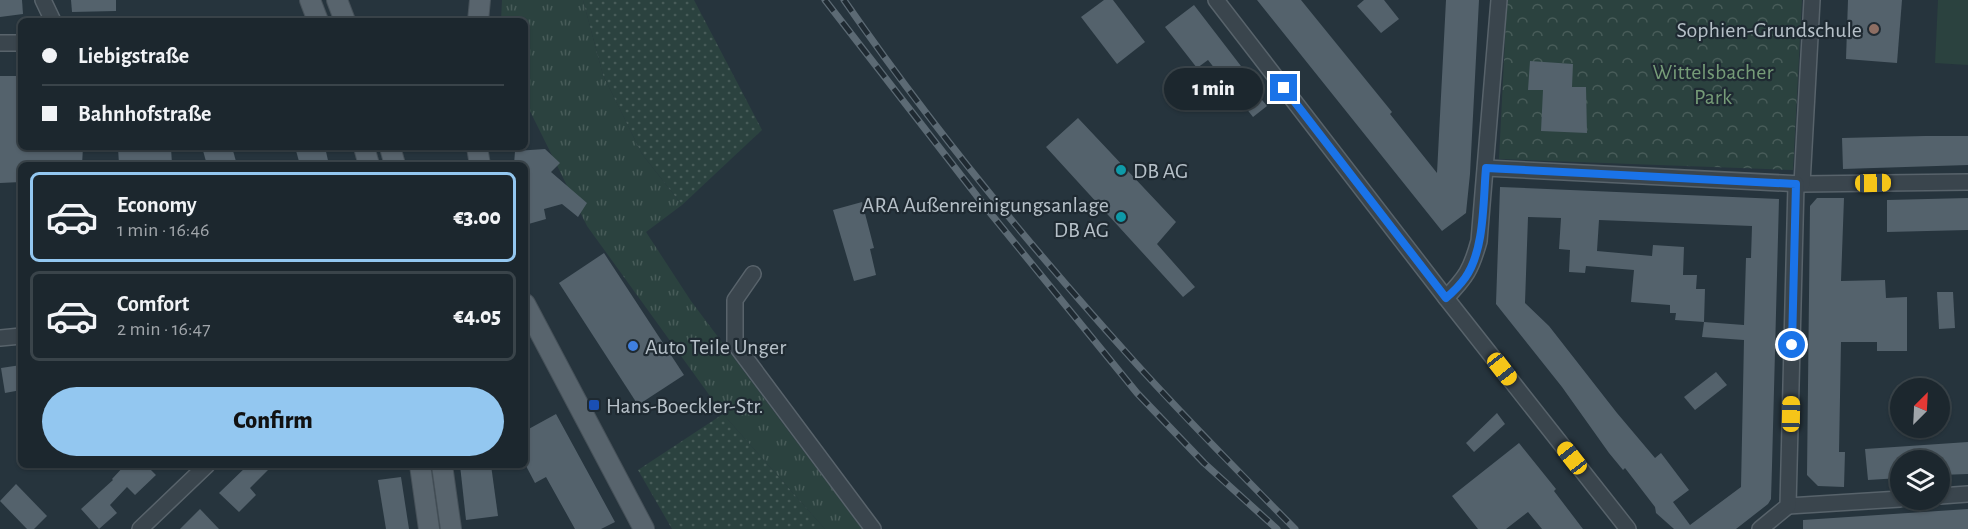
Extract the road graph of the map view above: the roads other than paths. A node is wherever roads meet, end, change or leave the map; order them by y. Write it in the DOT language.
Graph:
graph roads {
  1 [pos="43,0"];
  2 [pos="310,0"];
  3 [pos="337,0"];
  4 [pos="480,0"];
  5 [pos="1216,0"];
  6 [pos="1499,0"];
  7 [pos="1812,0"];
  8 [pos="52,18"];
  9 [pos="317,18"];
  10 [pos="344,18"];
  11 [pos="478,18"];
  12 [pos="0,43"];
  13 [pos="18,43"];
  14 [pos="1486,168"];
  15 [pos="1968,182"];
  16 [pos="1799,184"];
  17 [pos="753,274"];
  18 [pos="1446,298"];
  19 [pos="528,310"];
  20 [pos="18,336"];
  21 [pos="0,338"];
  22 [pos="204,468"];
  23 [pos="420,468"];
  24 [pos="442,468"];
  25 [pos="1968,494"];
  26 [pos="1950,495"];
  27 [pos="1890,500"];
  28 [pos="1788,506"];
  29 [pos="140,529"];
  30 [pos="429,529"];
  31 [pos="451,529"];
  32 [pos="644,529"];
  33 [pos="873,529"];
  34 [pos="1628,529"];
  35 [pos="1760,529"];
  1 -- 8 [label="street"];
  2 -- 9 [label="main road"];
  3 -- 10 [label="main road"];
  4 -- 11 [label="main road"];
  5 -- 18 [label="street"];
  6 -- 14 [label="street"];
  7 -- 16 [label="street"];
  12 -- 13 [label="street"];
  14 -- 16 [label="street"];
  14 -- 18 [label="street"];
  15 -- 16 [label="street"];
  16 -- 28 [label="street"];
  17 -- 33 [label="street"];
  18 -- 34 [label="street"];
  19 -- 32 [label="main road"];
  20 -- 21 [label="street"];
  22 -- 29 [label="street"];
  23 -- 30 [label="main road"];
  24 -- 31 [label="main road"];
  25 -- 26 [label="street"];
  27 -- 28 [label="street"];
  28 -- 35 [label="street"];
}
